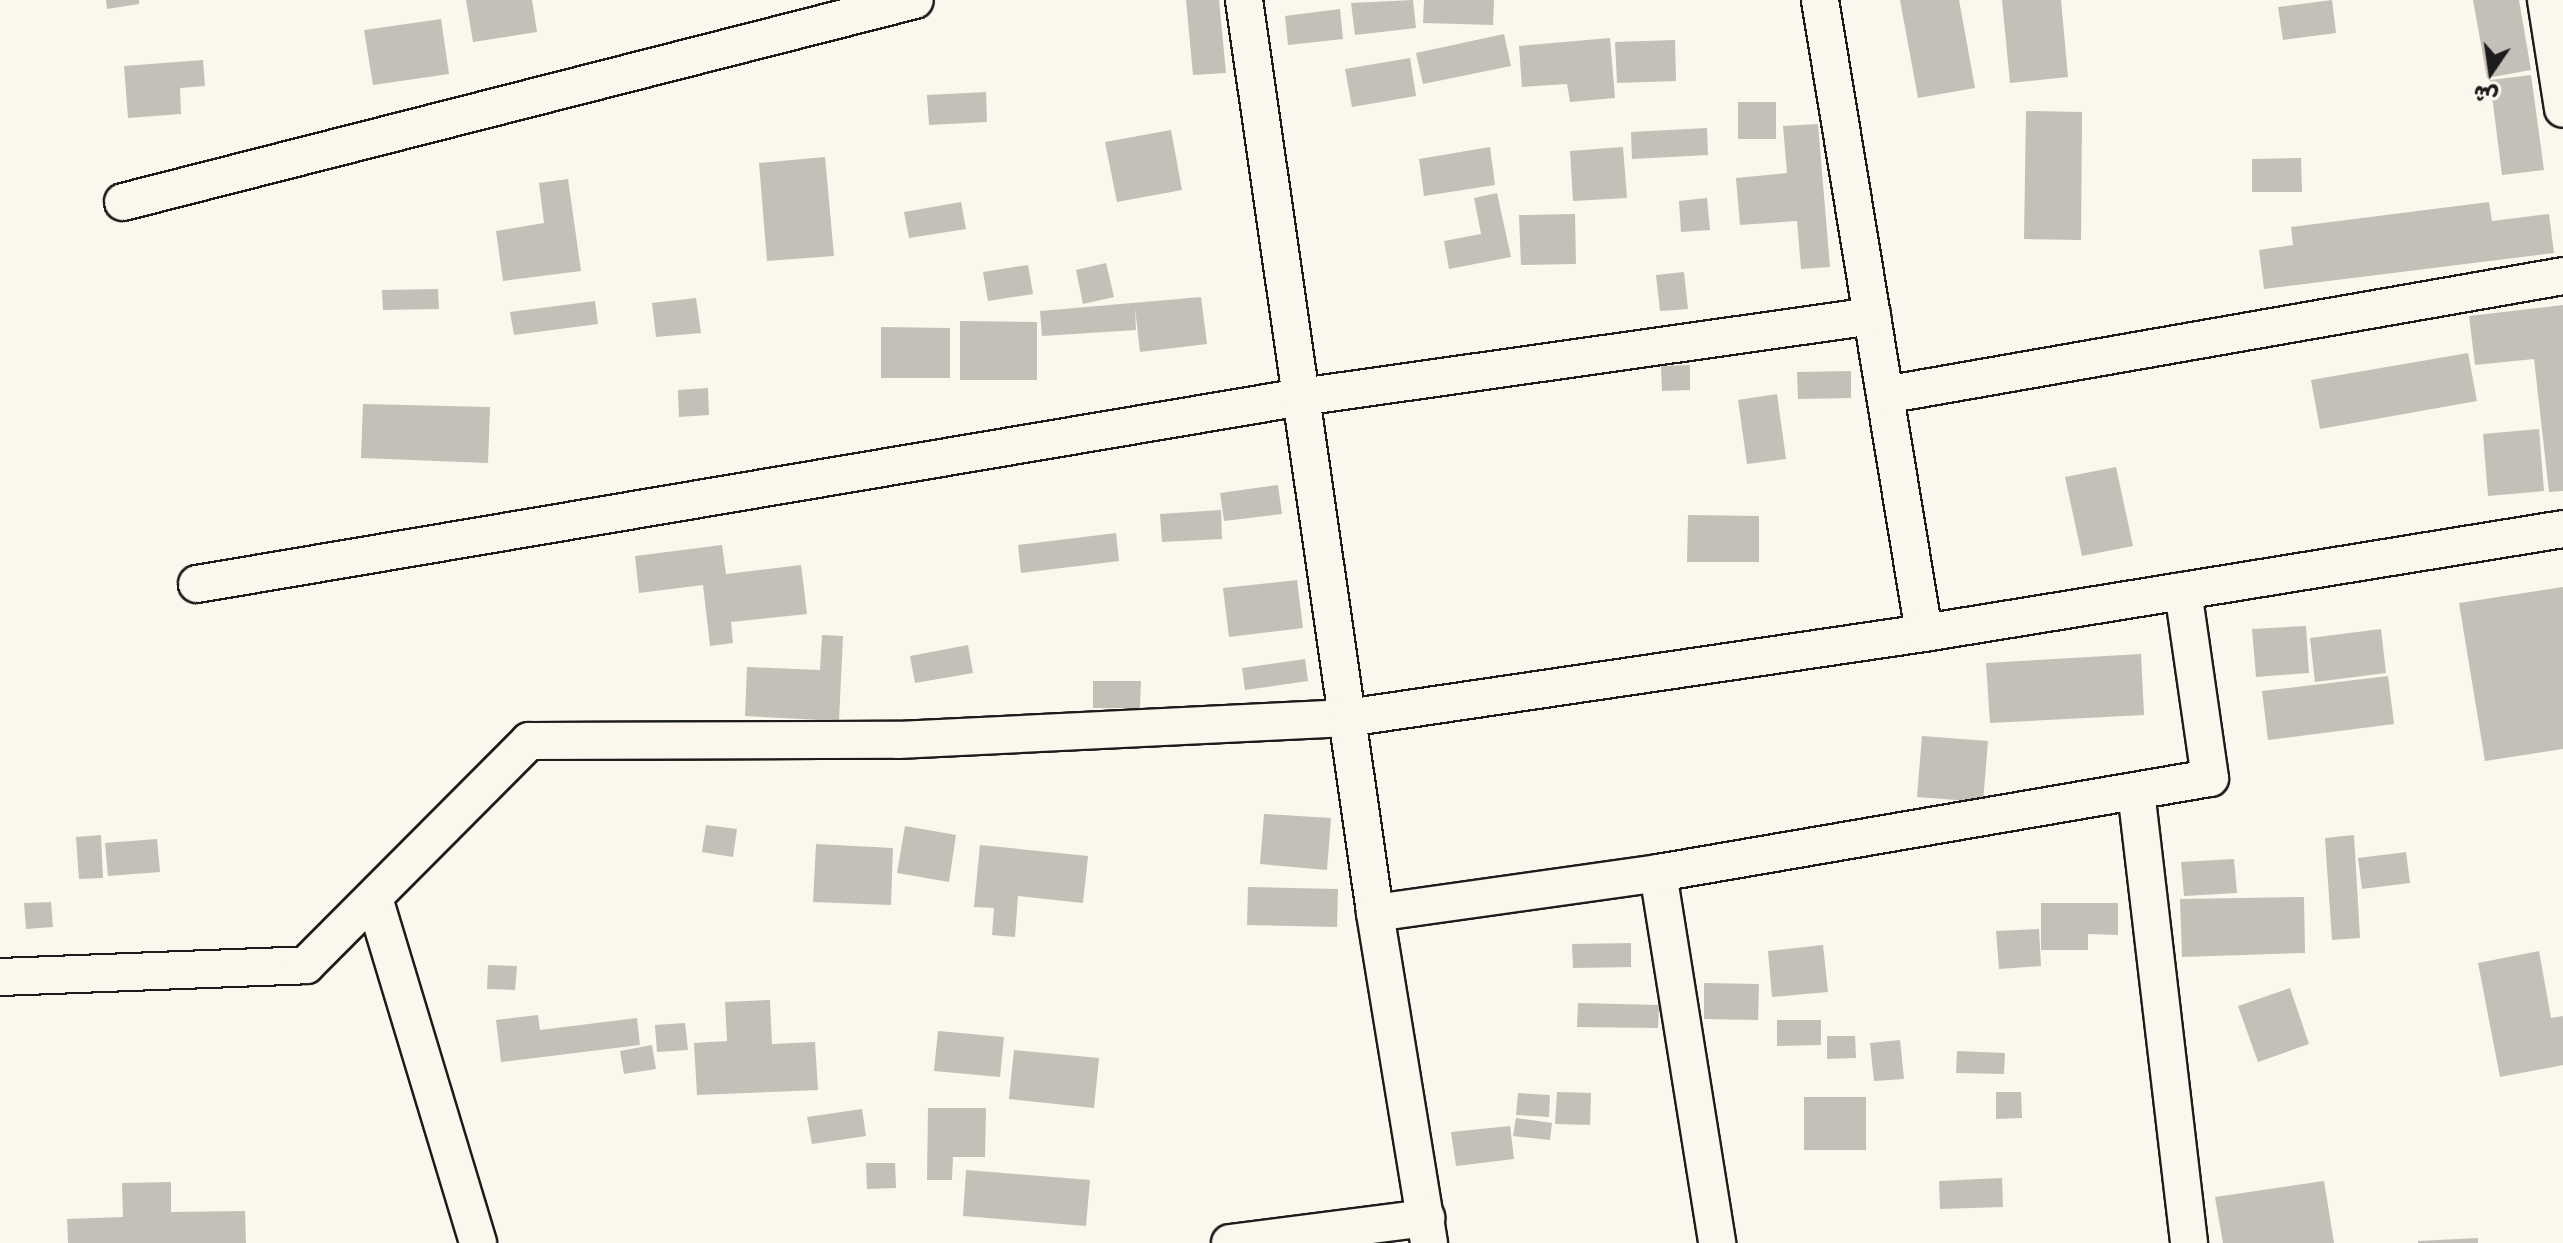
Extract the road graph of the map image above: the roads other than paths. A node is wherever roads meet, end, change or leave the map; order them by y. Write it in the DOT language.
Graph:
graph roads {
  1 [pos="915,0"];
  2 [pos="1244,0"];
  3 [pos="1820,0"];
  4 [pos="2546,0"];
  5 [pos="2563,109"];
  6 [pos="123,202"];
  7 [pos="2563,276"];
  8 [pos="1872,316"];
  9 [pos="1885,395"];
  10 [pos="1301,397"];
  11 [pos="2563,529"];
  12 [pos="197,584"];
  13 [pos="2183,591"];
  14 [pos="1924,633"];
  15 [pos="1347,718"];
  16 [pos="2136,791"];
  17 [pos="1658,873"];
  18 [pos="374,898"];
  19 [pos="1375,913"];
  20 [pos="0,977"];
  21 [pos="1428,1230"];
  22 [pos="478,1243"];
  23 [pos="1230,1243"];
  24 [pos="1717,1243"];
  25 [pos="2189,1243"];
  1 -- 6 [label="street"];
  2 -- 10 [label="street"];
  3 -- 8 [label="street"];
  4 -- 5 [label="street"];
  7 -- 9 [label="street"];
  8 -- 9 [label="street"];
  8 -- 10 [label="street"];
  9 -- 14 [label="street"];
  10 -- 12 [label="street"];
  10 -- 15 [label="street"];
  11 -- 13 [label="street"];
  13 -- 14 [label="street"];
  13 -- 16 [label="street"];
  14 -- 15 [label="street"];
  15 -- 18 [label="street"];
  15 -- 19 [label="street"];
  16 -- 17 [label="street"];
  16 -- 25 [label="street"];
  17 -- 19 [label="street"];
  17 -- 24 [label="street"];
  18 -- 20 [label="street"];
  18 -- 22 [label="street"];
  19 -- 21 [label="street"];
  21 -- 23 [label="street"];
}
